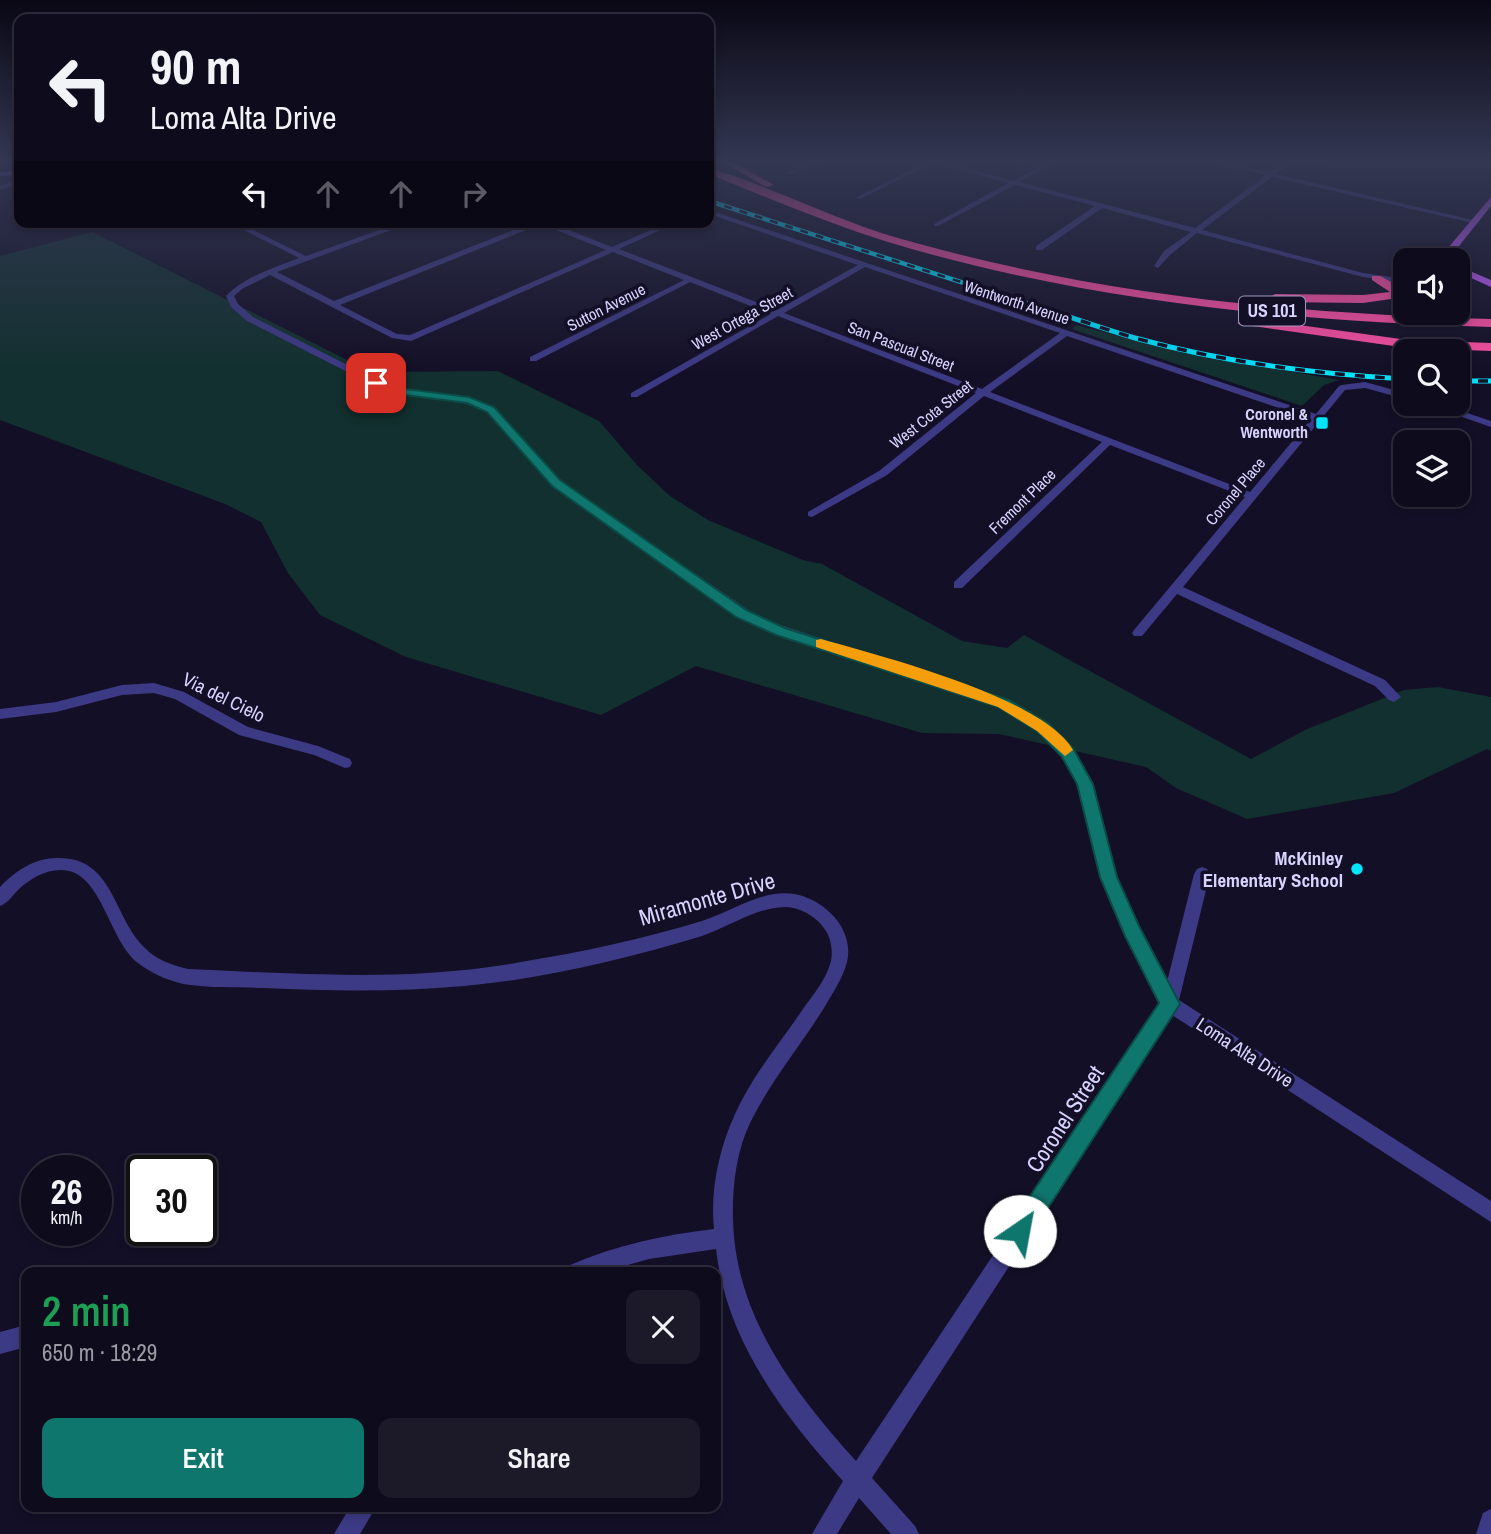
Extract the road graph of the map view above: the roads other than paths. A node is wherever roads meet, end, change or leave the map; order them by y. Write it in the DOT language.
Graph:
graph roads {
  1 [pos="251,232"];
  2 [pos="383,232"];
  3 [pos="517,232"];
  4 [pos="567,232"];
  5 [pos="653,232"];
  6 [pos="766,232"];
  7 [pos="865,232"];
  8 [pos="902,232"];
  9 [pos="1063,232"];
  10 [pos="1194,232"];
  11 [pos="1202,232"];
  12 [pos="1465,232"];
  13 [pos="1039,248"];
  14 [pos="1454,248"];
  15 [pos="614,249"];
  16 [pos="307,259"];
  17 [pos="863,265"];
  18 [pos="1158,266"];
  19 [pos="270,272"];
  20 [pos="1470,275"];
  21 [pos="1376,278"];
  22 [pos="691,279"];
  23 [pos="1055,280"];
  24 [pos="1393,285"];
  25 [pos="1470,285"];
  26 [pos="1491,286"];
  27 [pos="1393,292"];
  28 [pos="1241,298"];
  29 [pos="332,305"];
  30 [pos="1393,309"];
  31 [pos="1470,311"];
  32 [pos="1491,311"];
  33 [pos="778,313"];
  34 [pos="1491,323"];
  35 [pos="1066,332"];
  36 [pos="1491,347"];
  37 [pos="533,359"];
  38 [pos="1393,392"];
  39 [pos="983,393"];
  40 [pos="634,395"];
  41 [pos="1467,416"];
  42 [pos="1316,417"];
  43 [pos="1491,424"];
  44 [pos="1108,441"];
  45 [pos="1251,496"];
  46 [pos="812,514"];
  47 [pos="958,585"];
  48 [pos="1175,588"];
  49 [pos="1138,633"];
  50 [pos="1394,697"];
  51 [pos="0,714"];
  52 [pos="345,763"];
  53 [pos="1202,874"];
  54 [pos="0,899"];
  55 [pos="1170,1004"];
  56 [pos="1491,1212"];
  57 [pos="724,1238"];
  58 [pos="588,1267"];
  59 [pos="21,1337"];
  60 [pos="0,1343"];
  61 [pos="858,1478"];
  62 [pos="361,1512"];
  63 [pos="1491,1521"];
  64 [pos="346,1534"];
  65 [pos="824,1534"];
  66 [pos="907,1534"];
  67 [pos="1488,1534"];
  1 -- 16 [label="street"];
  2 -- 16 [label="street"];
  3 -- 29 [label="street"];
  4 -- 15 [label="street, San Pascual Street"];
  5 -- 15 [label="street"];
  6 -- 17 [label="street, Wentworth Avenue"];
  7 -- 23 [label="highway, US 101"];
  8 -- 28 [label="highway, US 101"];
  9 -- 13 [label="street"];
  10 -- 18 [label="street"];
  11 -- 21 [label="street"];
  12 -- 14 [label="main road"];
  15 -- 22 [label="street, San Pascual Street"];
  15 -- 29 [label="street"];
  16 -- 19 [label="street"];
  17 -- 33 [label="street, West Ortega Street"];
  17 -- 35 [label="street, Wentworth Avenue"];
  19 -- 29 [label="street"];
  19 -- 55 [label="street, Loma Alta Drive"];
  20 -- 26 [label="main road"];
  21 -- 24 [label="highway"];
  22 -- 33 [label="street, San Pascual Street"];
  22 -- 37 [label="street, Sutton Avenue"];
  23 -- 34 [label="highway, US 101"];
  23 -- 36 [label="highway"];
  25 -- 26 [label="main road"];
  27 -- 28 [label="highway"];
  28 -- 30 [label="highway, US 101"];
  31 -- 32 [label="highway"];
  33 -- 39 [label="street, San Pascual Street"];
  33 -- 40 [label="street, West Ortega Street"];
  35 -- 39 [label="street, West Cota Street"];
  35 -- 42 [label="street, Wentworth Avenue"];
  38 -- 42 [label="street, Coronel Place"];
  39 -- 44 [label="street, San Pascual Street"];
  39 -- 46 [label="street, West Cota Street"];
  41 -- 43 [label="street"];
  42 -- 45 [label="street, Coronel Place"];
  44 -- 45 [label="street, San Pascual Street"];
  44 -- 47 [label="street, Fremont Place"];
  45 -- 48 [label="street, Coronel Place"];
  48 -- 49 [label="street, Coronel Place"];
  48 -- 50 [label="street"];
  51 -- 52 [label="street, Via del Cielo"];
  53 -- 55 [label="street, Coronel Street"];
  54 -- 57 [label="street, Miramonte Drive"];
  55 -- 56 [label="street, Loma Alta Drive"];
  55 -- 61 [label="street, Coronel Street"];
  57 -- 58 [label="street"];
  57 -- 61 [label="street, Miramonte Drive"];
  59 -- 60 [label="street"];
  61 -- 65 [label="street, Coronel Street"];
  61 -- 66 [label="street, Miramonte Drive"];
  62 -- 64 [label="street"];
  63 -- 67 [label="street"];
}
